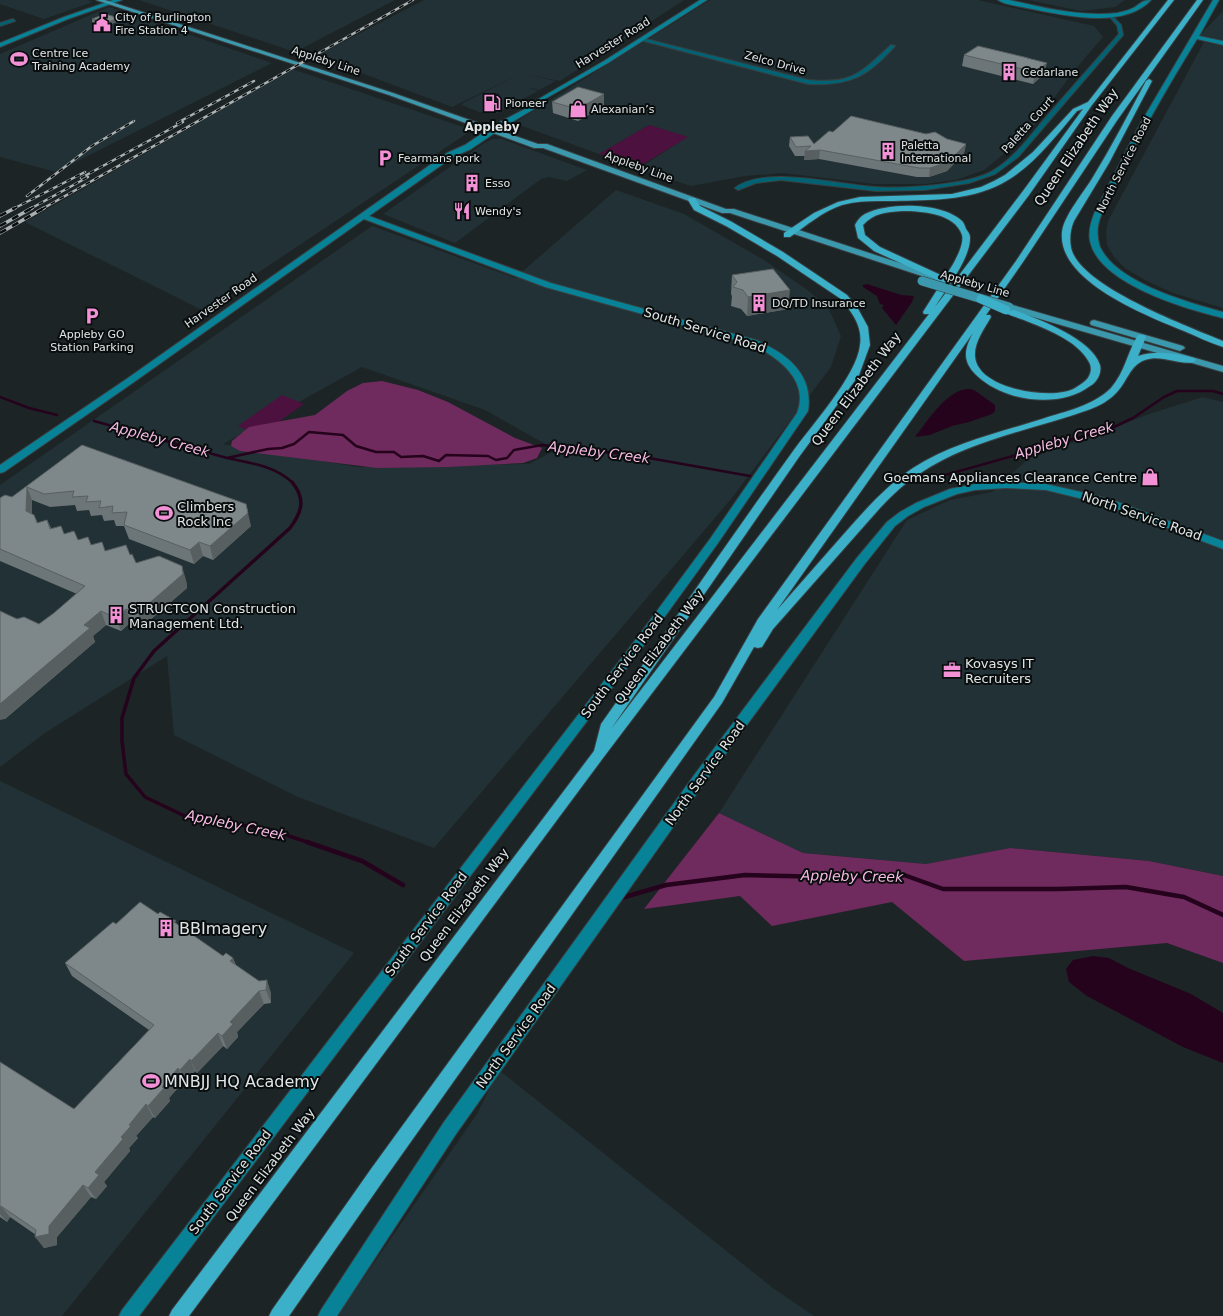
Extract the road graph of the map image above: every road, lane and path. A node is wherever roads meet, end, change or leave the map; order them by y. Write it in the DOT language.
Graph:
graph roads {
  1 [pos="118,0"];
  2 [pos="704,0"];
  3 [pos="1001,0"];
  4 [pos="1148,0"];
  5 [pos="1171,0"];
  6 [pos="1200,0"];
  7 [pos="1216,0"];
  8 [pos="104,1"];
  9 [pos="1111,16"];
  10 [pos="13,20"];
  11 [pos="0,25"];
  12 [pos="1195,37"];
  13 [pos="642,39"];
  14 [pos="1223,43"];
  15 [pos="0,45"];
  16 [pos="893,46"];
  17 [pos="1159,56"];
  18 [pos="1090,104"];
  19 [pos="495,126"];
  20 [pos="485,127"];
  21 [pos="503,134"];
  22 [pos="482,137"];
  23 [pos="544,146"];
  24 [pos="456,151"];
  25 [pos="738,188"];
  26 [pos="692,200"];
  27 [pos="363,216"];
  28 [pos="790,233"];
  29 [pos="1019,262"];
  30 [pos="926,276"];
  31 [pos="981,299"];
  32 [pos="1009,306"];
  33 [pos="1223,315"];
  34 [pos="919,334"];
  35 [pos="1139,341"];
  36 [pos="1223,344"];
  37 [pos="1191,360"];
  38 [pos="1223,361"];
  39 [pos="1128,366"];
  40 [pos="1223,369"];
  41 [pos="0,470"];
  42 [pos="1223,545"];
  43 [pos="718,700"];
  44 [pos="598,755"];
  45 [pos="128,1316"];
  46 [pos="178,1316"];
  47 [pos="278,1316"];
  48 [pos="327,1316"];
  1 -- 8 [label="street"];
  1 -- 19 [label="main road, Appleby Line"];
  2 -- 13 [label="street, Harvester Road"];
  3 -- 9 [label="street"];
  4 -- 9 [label="street"];
  5 -- 18 [label="highway, Queen Elizabeth Way"];
  6 -- 17 [label="highway, Queen Elizabeth Way"];
  7 -- 12 [label="street, North Service Road"];
  8 -- 15 [label="street"];
  8 -- 20 [label="main road, Appleby Line"];
  9 -- 25 [label="street, Paletta Court"];
  10 -- 11 [label="street"];
  12 -- 14 [label="street"];
  12 -- 33 [label="street, North Service Road"];
  13 -- 16 [label="street, Zelco Drive"];
  13 -- 19 [label="street, Harvester Road"];
  17 -- 29 [label="highway, Queen Elizabeth Way"];
  17 -- 36 [label="highway"];
  18 -- 28 [label="highway"];
  18 -- 34 [label="highway, Queen Elizabeth Way"];
  19 -- 20 [label="main road, Appleby Line"];
  19 -- 21 [label="main road, Appleby Line"];
  19 -- 22 [label="street, Harvester Road"];
  19 -- 23 [label="main road, Appleby Line"];
  20 -- 24 [label="street, Harvester Road"];
  21 -- 22 [label="street"];
  21 -- 23 [label="main road, Appleby Line"];
  22 -- 24 [label="street, Harvester Road"];
  23 -- 26 [label="main road, Appleby Line"];
  24 -- 27 [label="street, Harvester Road"];
  26 -- 28 [label="main road, Appleby Line"];
  26 -- 44 [label="highway"];
  27 -- 41 [label="street, Harvester Road"];
  27 -- 45 [label="street, South Service Road"];
  28 -- 30 [label="main road, Appleby Line"];
  29 -- 32 [label="highway"];
  29 -- 43 [label="highway, Queen Elizabeth Way"];
  30 -- 31 [label="main road, Appleby Line, bridge"];
  30 -- 32 [label="main road, Appleby Line"];
  30 -- 34 [label="highway"];
  31 -- 32 [label="highway, bridge"];
  32 -- 35 [label="main road, Appleby Line"];
  34 -- 44 [label="highway, Queen Elizabeth Way"];
  35 -- 37 [label="main road, Appleby Line"];
  35 -- 38 [label="main road, Appleby Line"];
  35 -- 39 [label="highway"];
  37 -- 39 [label="highway"];
  37 -- 40 [label="main road, Appleby Line"];
  39 -- 43 [label="highway"];
  42 -- 48 [label="street, North Service Road"];
  43 -- 47 [label="highway, Queen Elizabeth Way"];
  44 -- 46 [label="highway, Queen Elizabeth Way"];
}
